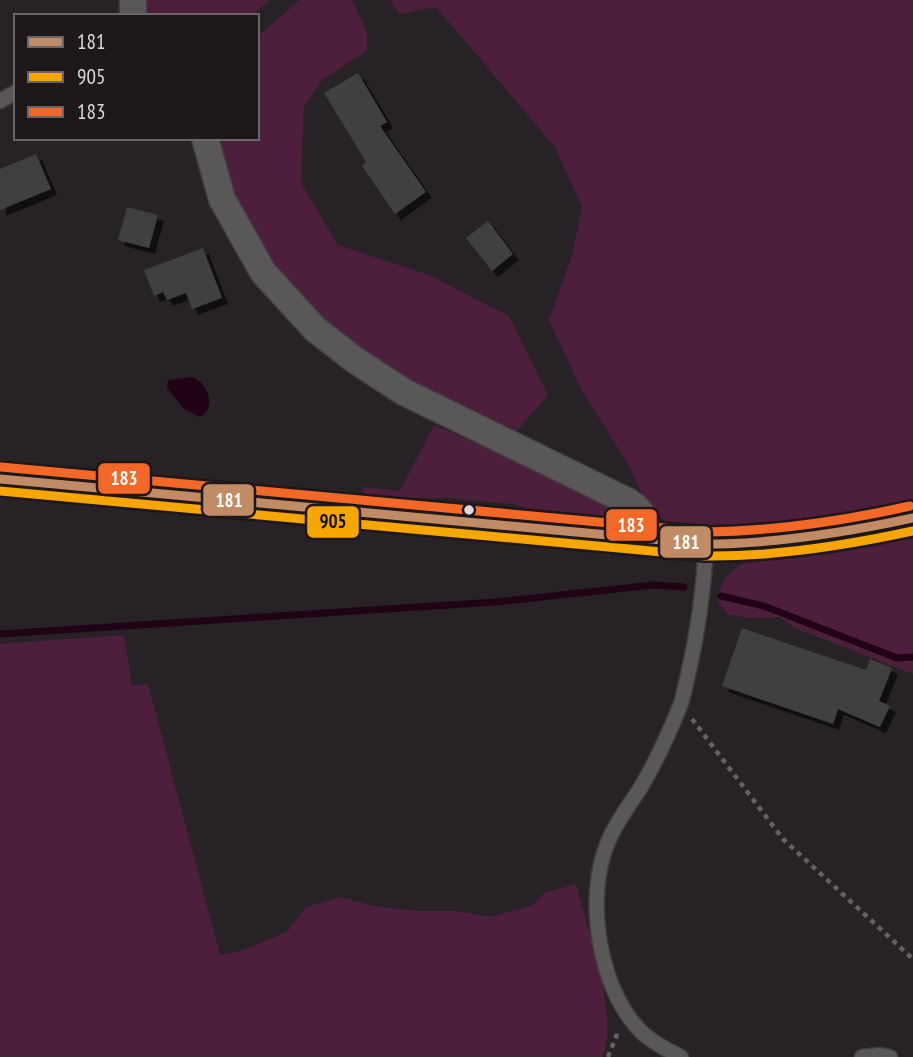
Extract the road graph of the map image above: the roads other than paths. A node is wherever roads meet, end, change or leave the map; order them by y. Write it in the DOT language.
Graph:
graph roads {
  1 [pos="206,140"];
  2 [pos="0,479"];
  3 [pos="913,518"];
  4 [pos="644,538"];
  5 [pos="706,544"];
  6 [pos="681,1057"];
  7 [pos="862,1057"];
  8 [pos="890,1057"];
  1 -- 4 [label="street"];
  2 -- 4 [label="street"];
  3 -- 5 [label="street"];
  4 -- 5 [label="street"];
  5 -- 6 [label="lane"];
  7 -- 8 [label="lane"];
}
